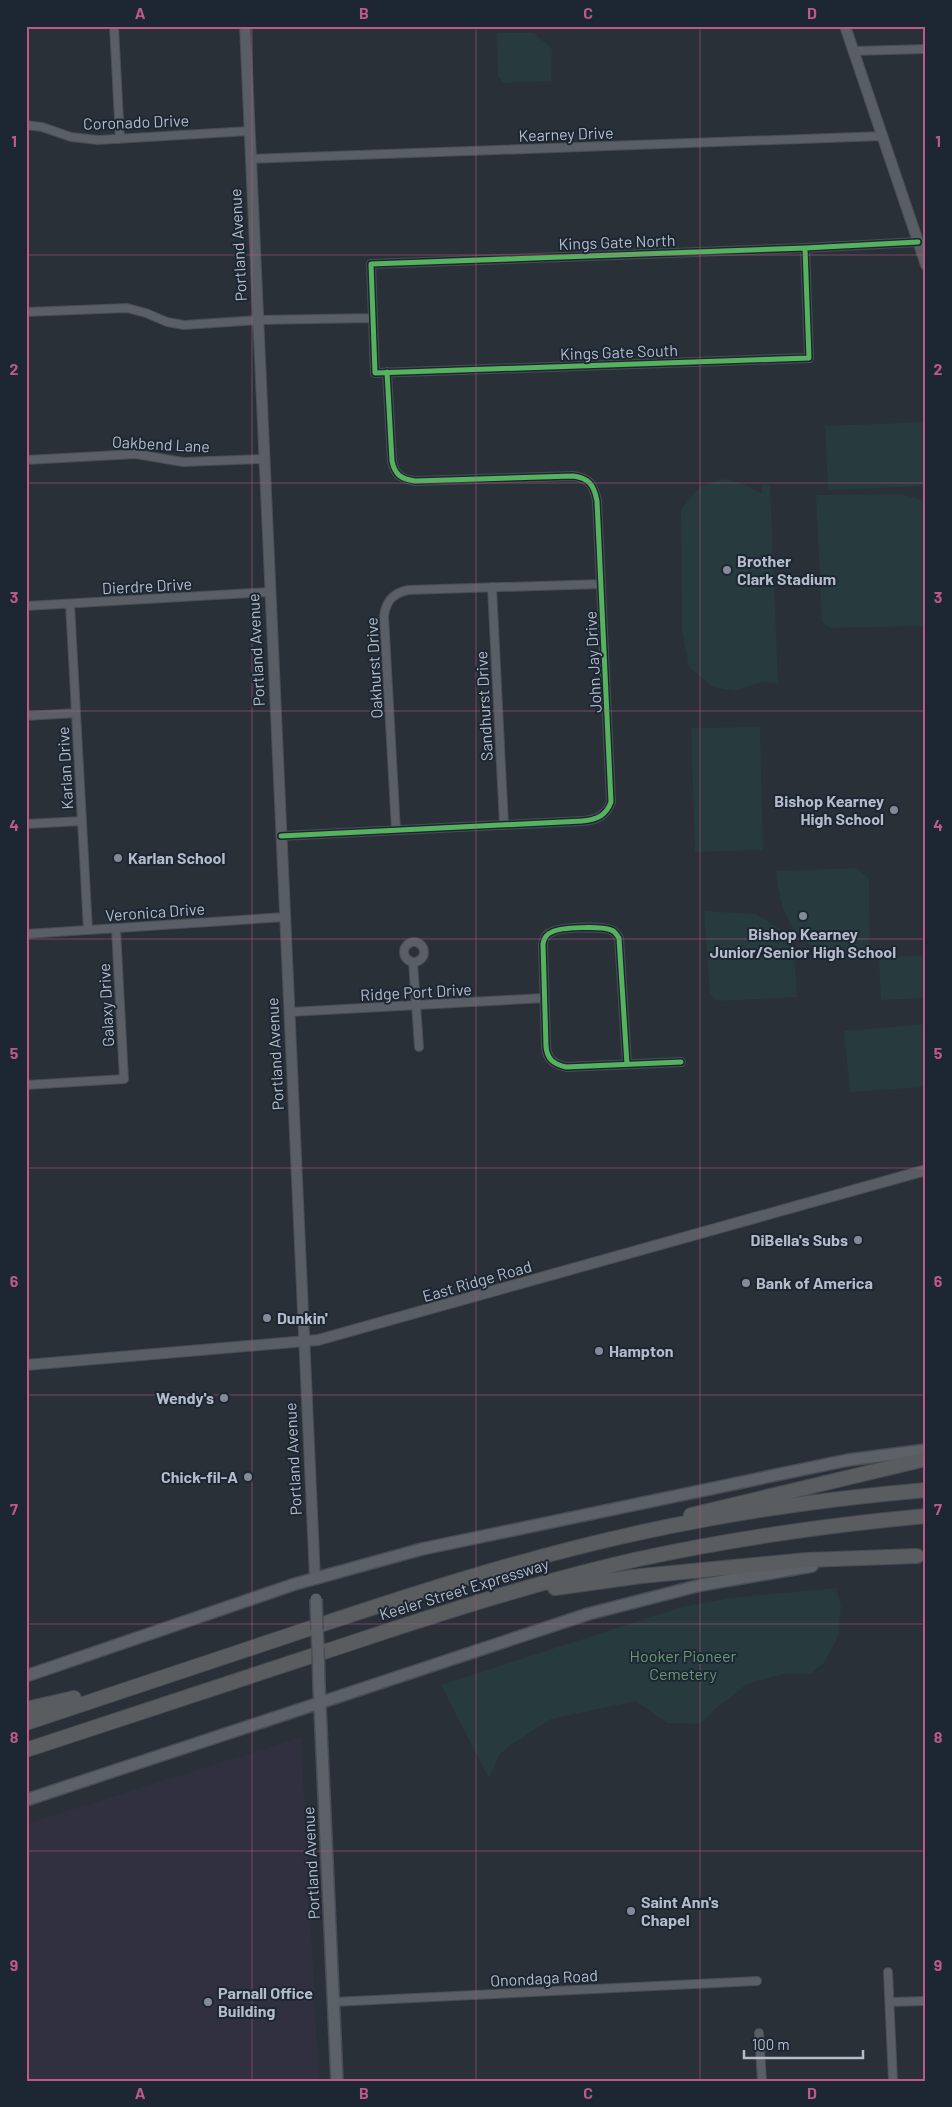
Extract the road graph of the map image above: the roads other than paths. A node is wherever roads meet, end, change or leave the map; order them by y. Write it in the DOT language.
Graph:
graph roads {
  1 [pos="114,26"];
  2 [pos="245,26"];
  3 [pos="846,26"];
  4 [pos="926,49"];
  5 [pos="854,51"];
  6 [pos="26,125"];
  7 [pos="249,131"];
  8 [pos="883,136"];
  9 [pos="120,139"];
  10 [pos="250,159"];
  11 [pos="918,242"];
  12 [pos="805,248"];
  13 [pos="926,265"];
  14 [pos="26,312"];
  15 [pos="373,318"];
  16 [pos="258,320"];
  17 [pos="387,372"];
  18 [pos="264,458"];
  19 [pos="26,460"];
  20 [pos="601,584"];
  21 [pos="492,587"];
  22 [pos="270,592"];
  23 [pos="70,604"];
  24 [pos="26,606"];
  25 [pos="76,713"];
  26 [pos="26,716"];
  27 [pos="82,821"];
  28 [pos="26,824"];
  29 [pos="504,825"];
  30 [pos="396,830"];
  31 [pos="281,836"];
  32 [pos="285,917"];
  33 [pos="116,928"];
  34 [pos="88,930"];
  35 [pos="26,934"];
  36 [pos="413,962"];
  37 [pos="544,998"];
  38 [pos="417,1006"];
  39 [pos="290,1012"];
  40 [pos="419,1047"];
  41 [pos="681,1062"];
  42 [pos="627,1064"];
  43 [pos="26,1085"];
  44 [pos="926,1170"];
  45 [pos="304,1342"];
  46 [pos="26,1365"];
  47 [pos="926,1450"];
  48 [pos="926,1459"];
  49 [pos="926,1490"];
  50 [pos="926,1516"];
  51 [pos="580,1547"];
  52 [pos="921,1555"];
  53 [pos="315,1578"];
  54 [pos="451,1610"];
  55 [pos="203,1664"];
  56 [pos="26,1676"];
  57 [pos="320,1702"];
  58 [pos="26,1709"];
  59 [pos="120,1720"];
  60 [pos="26,1723"];
  61 [pos="26,1750"];
  62 [pos="26,1754"];
  63 [pos="26,1800"];
  64 [pos="888,1972"];
  65 [pos="757,1981"];
  66 [pos="926,2001"];
  67 [pos="333,2002"];
  68 [pos="890,2002"];
  69 [pos="759,2033"];
  70 [pos="337,2081"];
  71 [pos="762,2081"];
  72 [pos="893,2081"];
  1 -- 9 [label="street"];
  2 -- 7 [label="main road, Portland Avenue"];
  3 -- 5 [label="main road"];
  4 -- 5 [label="street"];
  5 -- 8 [label="main road"];
  6 -- 9 [label="street, Coronado Drive"];
  7 -- 9 [label="street, Coronado Drive"];
  7 -- 10 [label="main road, Portland Avenue"];
  8 -- 10 [label="street, Kearney Drive"];
  8 -- 11 [label="main road"];
  10 -- 16 [label="main road, Portland Avenue"];
  11 -- 12 [label="street, Kings Gate North"];
  11 -- 13 [label="main road"];
  12 -- 15 [label="street, Kings Gate North"];
  12 -- 17 [label="street, Kings Gate South"];
  14 -- 16 [label="street"];
  15 -- 16 [label="street"];
  15 -- 17 [label="street"];
  16 -- 18 [label="main road, Portland Avenue"];
  17 -- 20 [label="street, John Jay Drive"];
  18 -- 19 [label="street, Oakbend Lane"];
  18 -- 22 [label="main road, Portland Avenue"];
  20 -- 21 [label="street, Oakhurst Drive"];
  20 -- 29 [label="street, John Jay Drive"];
  21 -- 29 [label="street, Sandhurst Drive"];
  21 -- 30 [label="street, Oakhurst Drive"];
  22 -- 23 [label="street, Dierdre Drive"];
  22 -- 31 [label="main road, Portland Avenue"];
  23 -- 24 [label="street, Dierdre Drive"];
  23 -- 25 [label="street, Karlan Drive"];
  25 -- 26 [label="street"];
  25 -- 27 [label="street, Karlan Drive"];
  27 -- 28 [label="street"];
  27 -- 34 [label="street, Karlan Drive"];
  29 -- 30 [label="street, John Jay Drive"];
  30 -- 31 [label="street, John Jay Drive"];
  31 -- 32 [label="main road, Portland Avenue"];
  32 -- 33 [label="street, Veronica Drive"];
  32 -- 39 [label="main road, Portland Avenue"];
  33 -- 34 [label="street, Veronica Drive"];
  33 -- 43 [label="street, Galaxy Drive"];
  34 -- 35 [label="street, Veronica Drive"];
  36 -- 38 [label="street"];
  37 -- 38 [label="street, Ridge Port Drive"];
  37 -- 42 [label="street"];
  37 -- 42 [label="street"];
  38 -- 39 [label="street, Ridge Port Drive"];
  38 -- 40 [label="street"];
  39 -- 45 [label="main road, Portland Avenue"];
  41 -- 42 [label="street"];
  44 -- 45 [label="main road, East Ridge Road"];
  45 -- 46 [label="main road, East Ridge Road"];
  45 -- 53 [label="main road, Portland Avenue"];
  47 -- 53 [label="main road"];
  48 -- 51 [label="highway"];
  49 -- 51 [label="highway, Keeler Street Expressway"];
  50 -- 54 [label="highway, Keeler Street Expressway"];
  51 -- 55 [label="highway, Keeler Street Expressway"];
  52 -- 54 [label="highway"];
  52 -- 57 [label="main road"];
  53 -- 56 [label="main road"];
  53 -- 57 [label="main road, Portland Avenue, bridge"];
  54 -- 59 [label="highway, Keeler Street Expressway"];
  55 -- 58 [label="highway"];
  55 -- 60 [label="highway, Keeler Street Expressway"];
  57 -- 63 [label="main road"];
  57 -- 67 [label="main road, Portland Avenue"];
  59 -- 61 [label="highway, Keeler Street Expressway"];
  59 -- 62 [label="highway"];
  64 -- 68 [label="street"];
  65 -- 67 [label="street, Onondaga Road"];
  66 -- 68 [label="street"];
  67 -- 70 [label="main road, Portland Avenue"];
  68 -- 72 [label="street"];
  69 -- 71 [label="street"];
}
